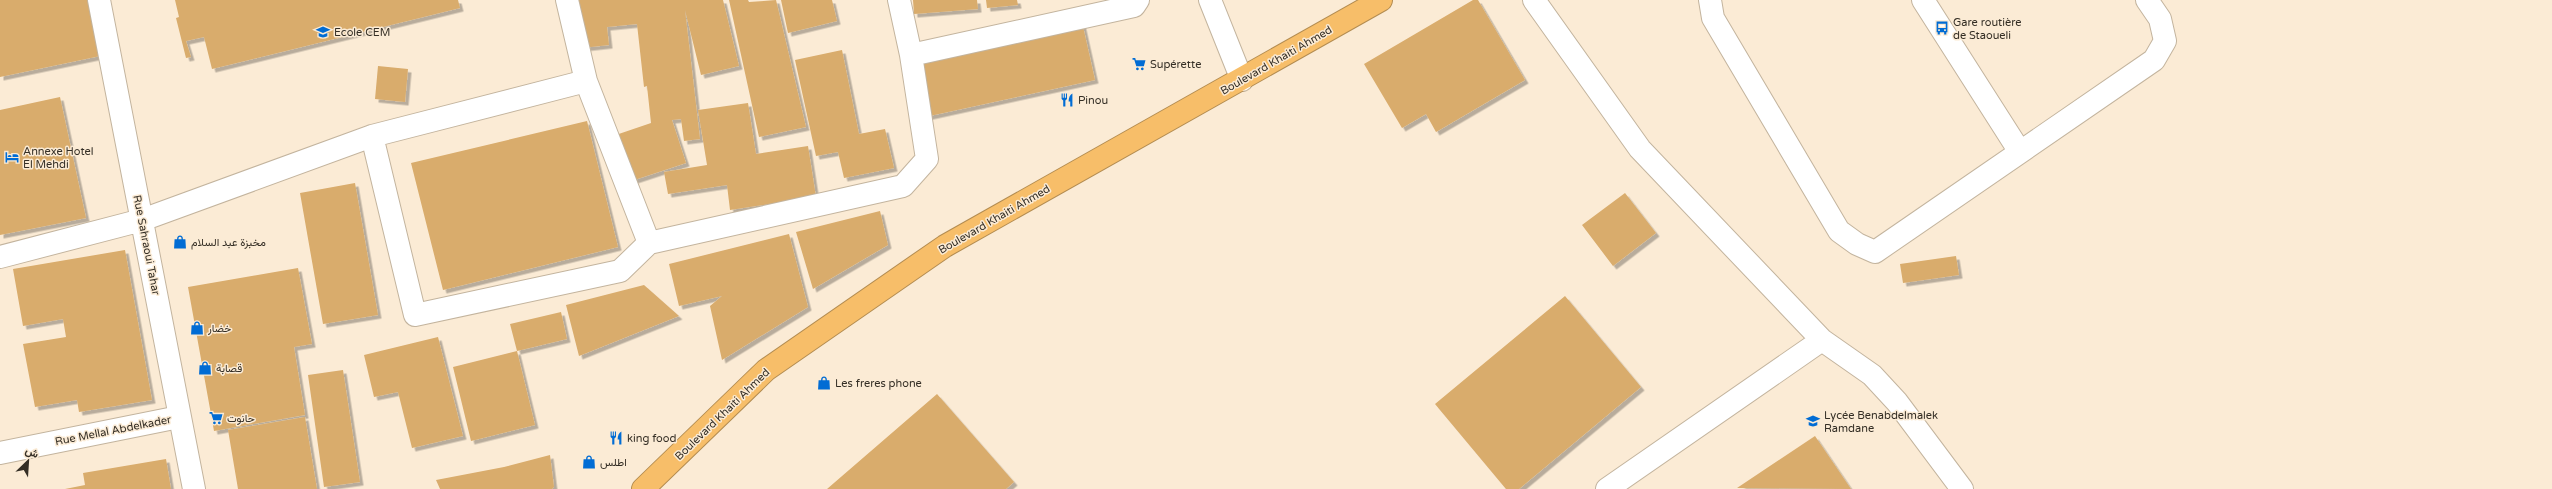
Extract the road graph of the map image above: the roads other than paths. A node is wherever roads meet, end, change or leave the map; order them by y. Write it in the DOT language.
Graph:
graph roads {
  1 [pos="99,0"];
  2 [pos="567,0"];
  3 [pos="899,0"];
  4 [pos="1138,0"];
  5 [pos="1210,0"];
  6 [pos="1381,0"];
  7 [pos="1534,0"];
  8 [pos="1710,0"];
  9 [pos="1924,0"];
  10 [pos="2147,0"];
  11 [pos="911,55"];
  12 [pos="1242,80"];
  13 [pos="586,81"];
  14 [pos="372,136"];
  15 [pos="2020,152"];
  16 [pos="142,220"];
  17 [pos="649,243"];
  18 [pos="0,257"];
  19 [pos="1822,340"];
  20 [pos="179,417"];
  21 [pos="0,453"];
  22 [pos="194,489"];
  23 [pos="643,489"];
  24 [pos="1607,489"];
  25 [pos="1962,489"];
  1 -- 16 [label="street, Rue Sahraoui Tahar"];
  2 -- 13 [label="street"];
  3 -- 11 [label="street"];
  4 -- 11 [label="street"];
  5 -- 12 [label="street"];
  6 -- 12 [label="highway, Boulevard Khaiti Ahmed"];
  7 -- 19 [label="street"];
  8 -- 15 [label="street"];
  9 -- 15 [label="street"];
  10 -- 15 [label="street"];
  11 -- 17 [label="street"];
  12 -- 23 [label="highway, Boulevard Khaiti Ahmed"];
  13 -- 14 [label="street"];
  13 -- 17 [label="street"];
  14 -- 16 [label="street"];
  14 -- 17 [label="street"];
  16 -- 18 [label="street"];
  16 -- 20 [label="street, Rue Sahraoui Tahar"];
  19 -- 24 [label="street"];
  19 -- 25 [label="street"];
  20 -- 21 [label="street, Rue Mellal Abdelkader"];
  20 -- 22 [label="street, Rue Sahraoui Tahar"];
}
